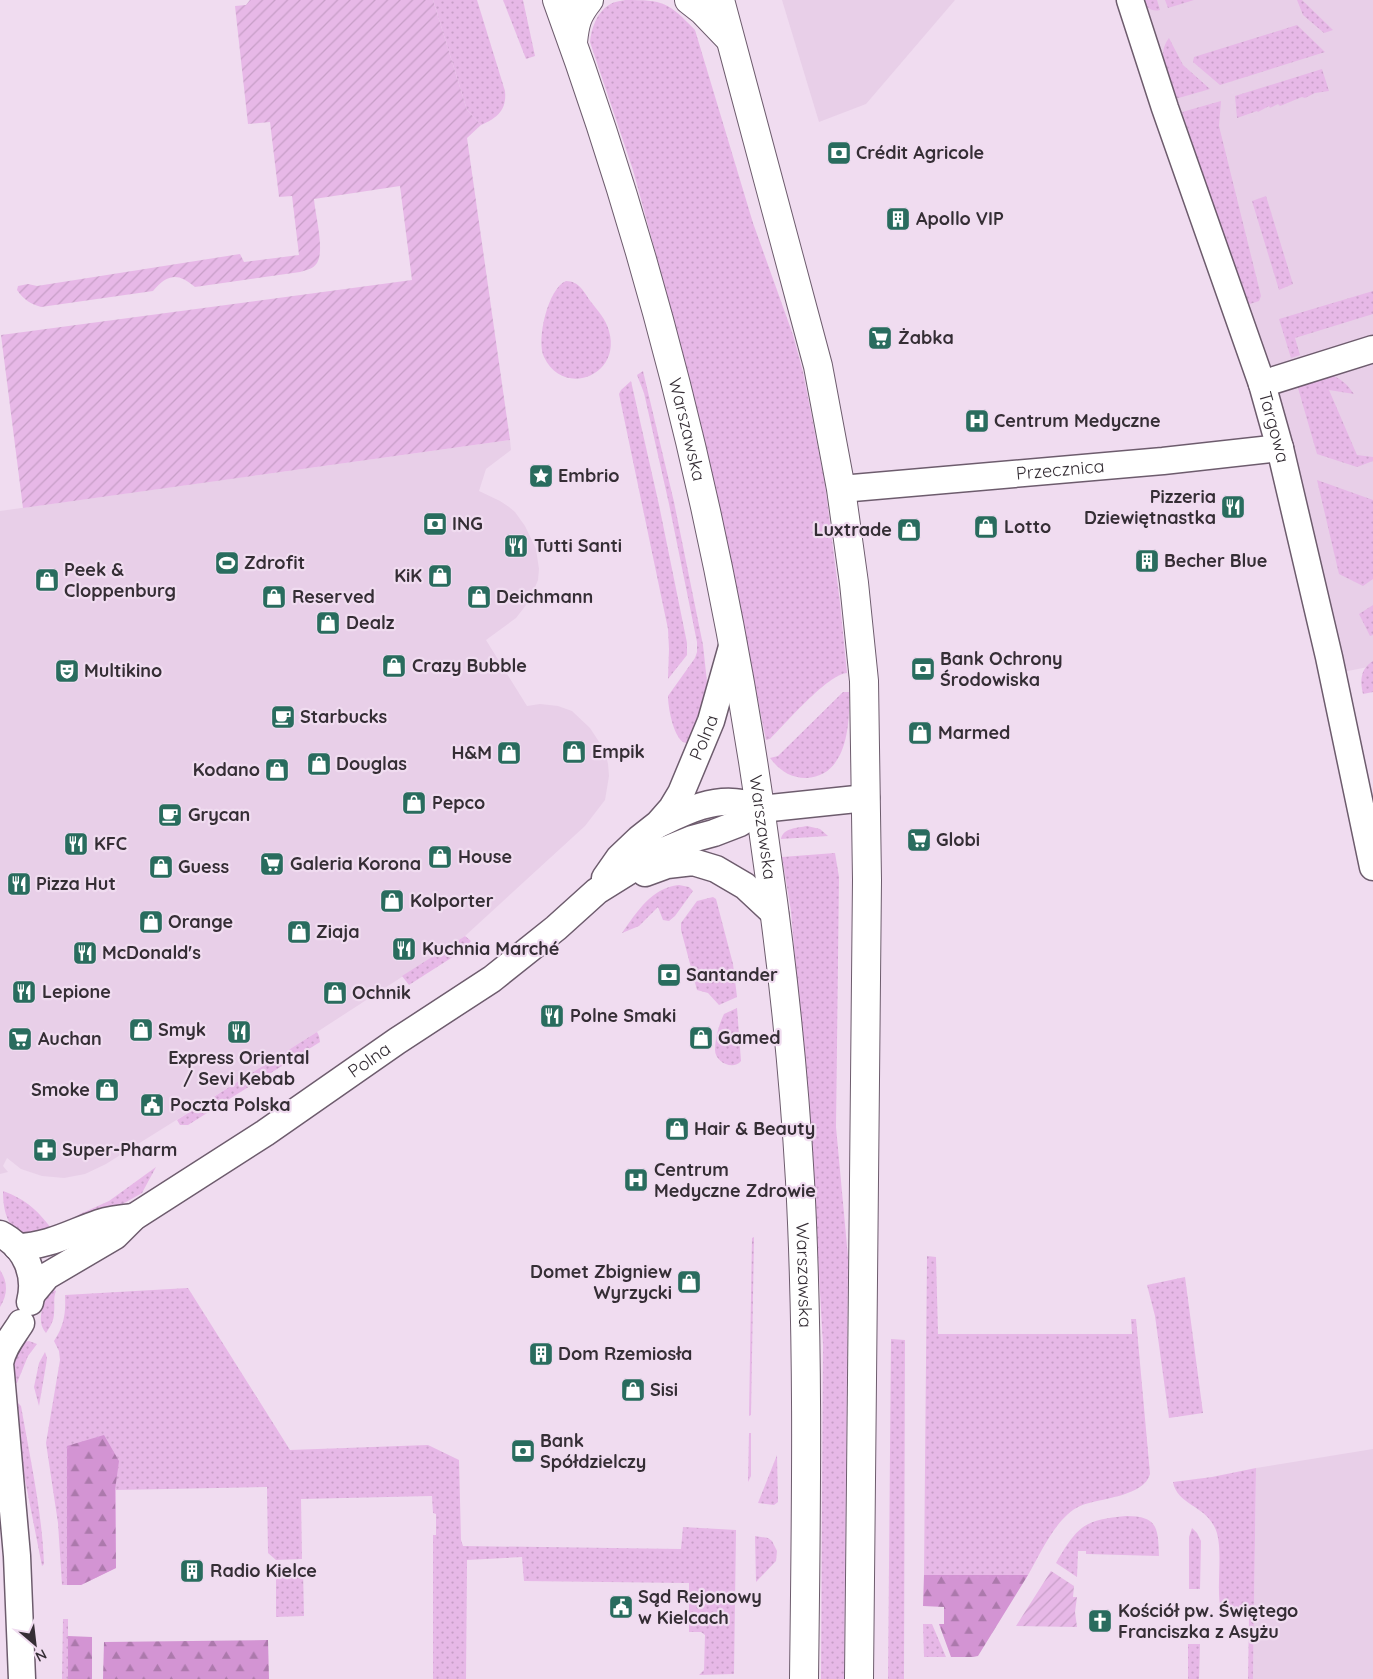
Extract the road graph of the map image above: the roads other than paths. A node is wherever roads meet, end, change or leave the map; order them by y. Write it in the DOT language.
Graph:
graph roads {
  1 [pos="557,0"];
  2 [pos="589,0"];
  3 [pos="689,0"];
  4 [pos="720,0"];
  5 [pos="1130,0"];
  6 [pos="730,40"];
  7 [pos="573,42"];
  8 [pos="1373,348"];
  9 [pos="1262,384"];
  10 [pos="1280,448"];
  11 [pos="841,489"];
  12 [pos="733,643"];
  13 [pos="866,798"];
  14 [pos="761,809"];
  15 [pos="658,824"];
  16 [pos="1373,867"];
  17 [pos="597,891"];
  18 [pos="775,914"];
  19 [pos="134,1217"];
  20 [pos="8,1240"];
  21 [pos="32,1294"];
  22 [pos="21,1323"];
  23 [pos="0,1340"];
  24 [pos="22,1679"];
  25 [pos="804,1679"];
  26 [pos="859,1679"];
  1 -- 7 [label="main road, Warszawska"];
  2 -- 7 [label="main road"];
  3 -- 6 [label="main road"];
  4 -- 6 [label="main road"];
  5 -- 9 [label="street, Targowa"];
  6 -- 11 [label="main road"];
  7 -- 12 [label="main road, Warszawska"];
  8 -- 9 [label="street"];
  9 -- 10 [label="street, Targowa"];
  10 -- 11 [label="street, Przecznica"];
  10 -- 16 [label="street, Targowa"];
  11 -- 13 [label="main road"];
  12 -- 14 [label="main road, Warszawska"];
  12 -- 15 [label="street, Polna"];
  13 -- 14 [label="street, Polna"];
  13 -- 26 [label="main road"];
  14 -- 15 [label="street, Polna"];
  14 -- 17 [label="street, Polna"];
  14 -- 18 [label="main road, Warszawska"];
  15 -- 17 [label="street, Polna"];
  17 -- 18 [label="street, Polna"];
  17 -- 19 [label="street, Polna"];
  18 -- 25 [label="main road, Warszawska"];
  19 -- 20 [label="street, Polna"];
  19 -- 21 [label="street, Polna"];
  20 -- 21 [label="street"];
  21 -- 22 [label="street"];
  22 -- 23 [label="street"];
  22 -- 24 [label="street"];
}
